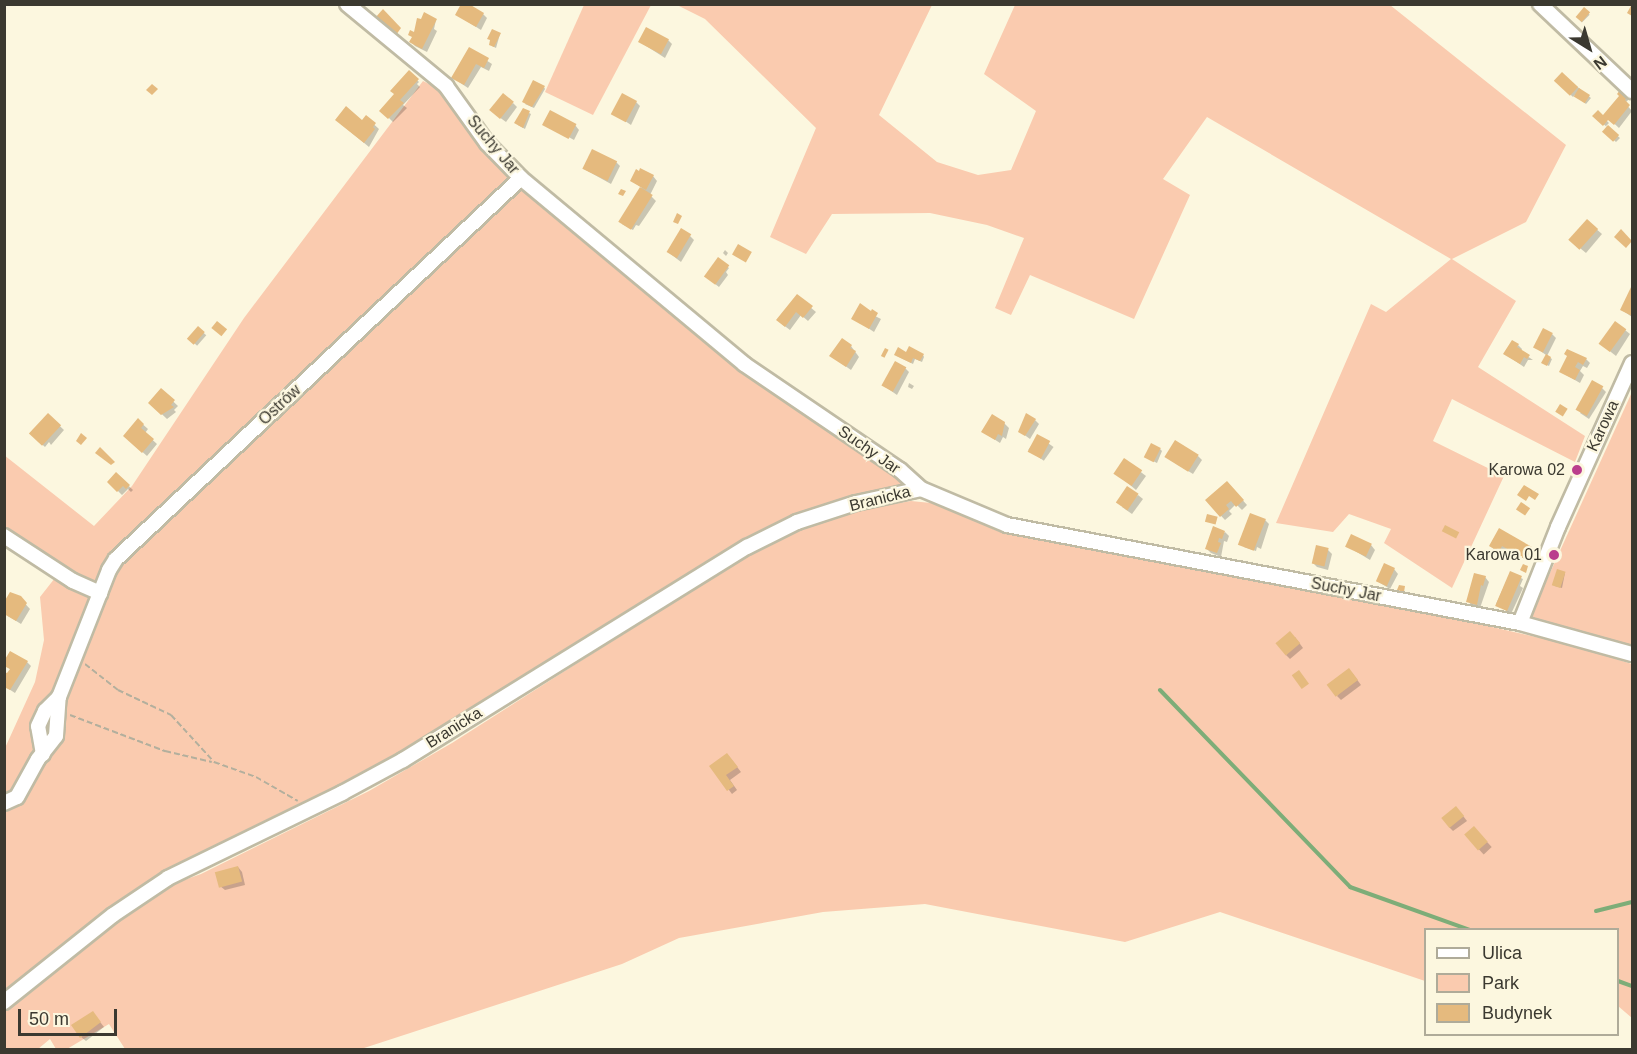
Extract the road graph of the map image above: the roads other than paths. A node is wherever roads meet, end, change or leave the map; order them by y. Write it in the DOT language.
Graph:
graph roads {
  1 [pos="347,4"];
  2 [pos="1540,4"];
  3 [pos="1632,91"];
  4 [pos="521,178"];
  5 [pos="1632,363"];
  6 [pos="921,489"];
  7 [pos="4,536"];
  8 [pos="100,593"];
  9 [pos="1520,623"];
  10 [pos="1632,654"];
  11 [pos="59,697"];
  12 [pos="43,754"];
  13 [pos="4,802"];
  14 [pos="4,1002"];
  1 -- 4 [label="street, Suchy Jar"];
  2 -- 3 [label="street"];
  4 -- 6 [label="street, Suchy Jar"];
  4 -- 8 [label="street, Ostrów"];
  5 -- 9 [label="street, Karowa"];
  6 -- 9 [label="street, Suchy Jar"];
  6 -- 14 [label="street, Branicka"];
  7 -- 8 [label="street"];
  8 -- 11 [label="street, Ostrów"];
  9 -- 10 [label="street, Suchy Jar"];
  11 -- 12 [label="street, Ostrów"];
  11 -- 12 [label="street, Ostrów"];
  12 -- 13 [label="street, Ostrów"];
}
